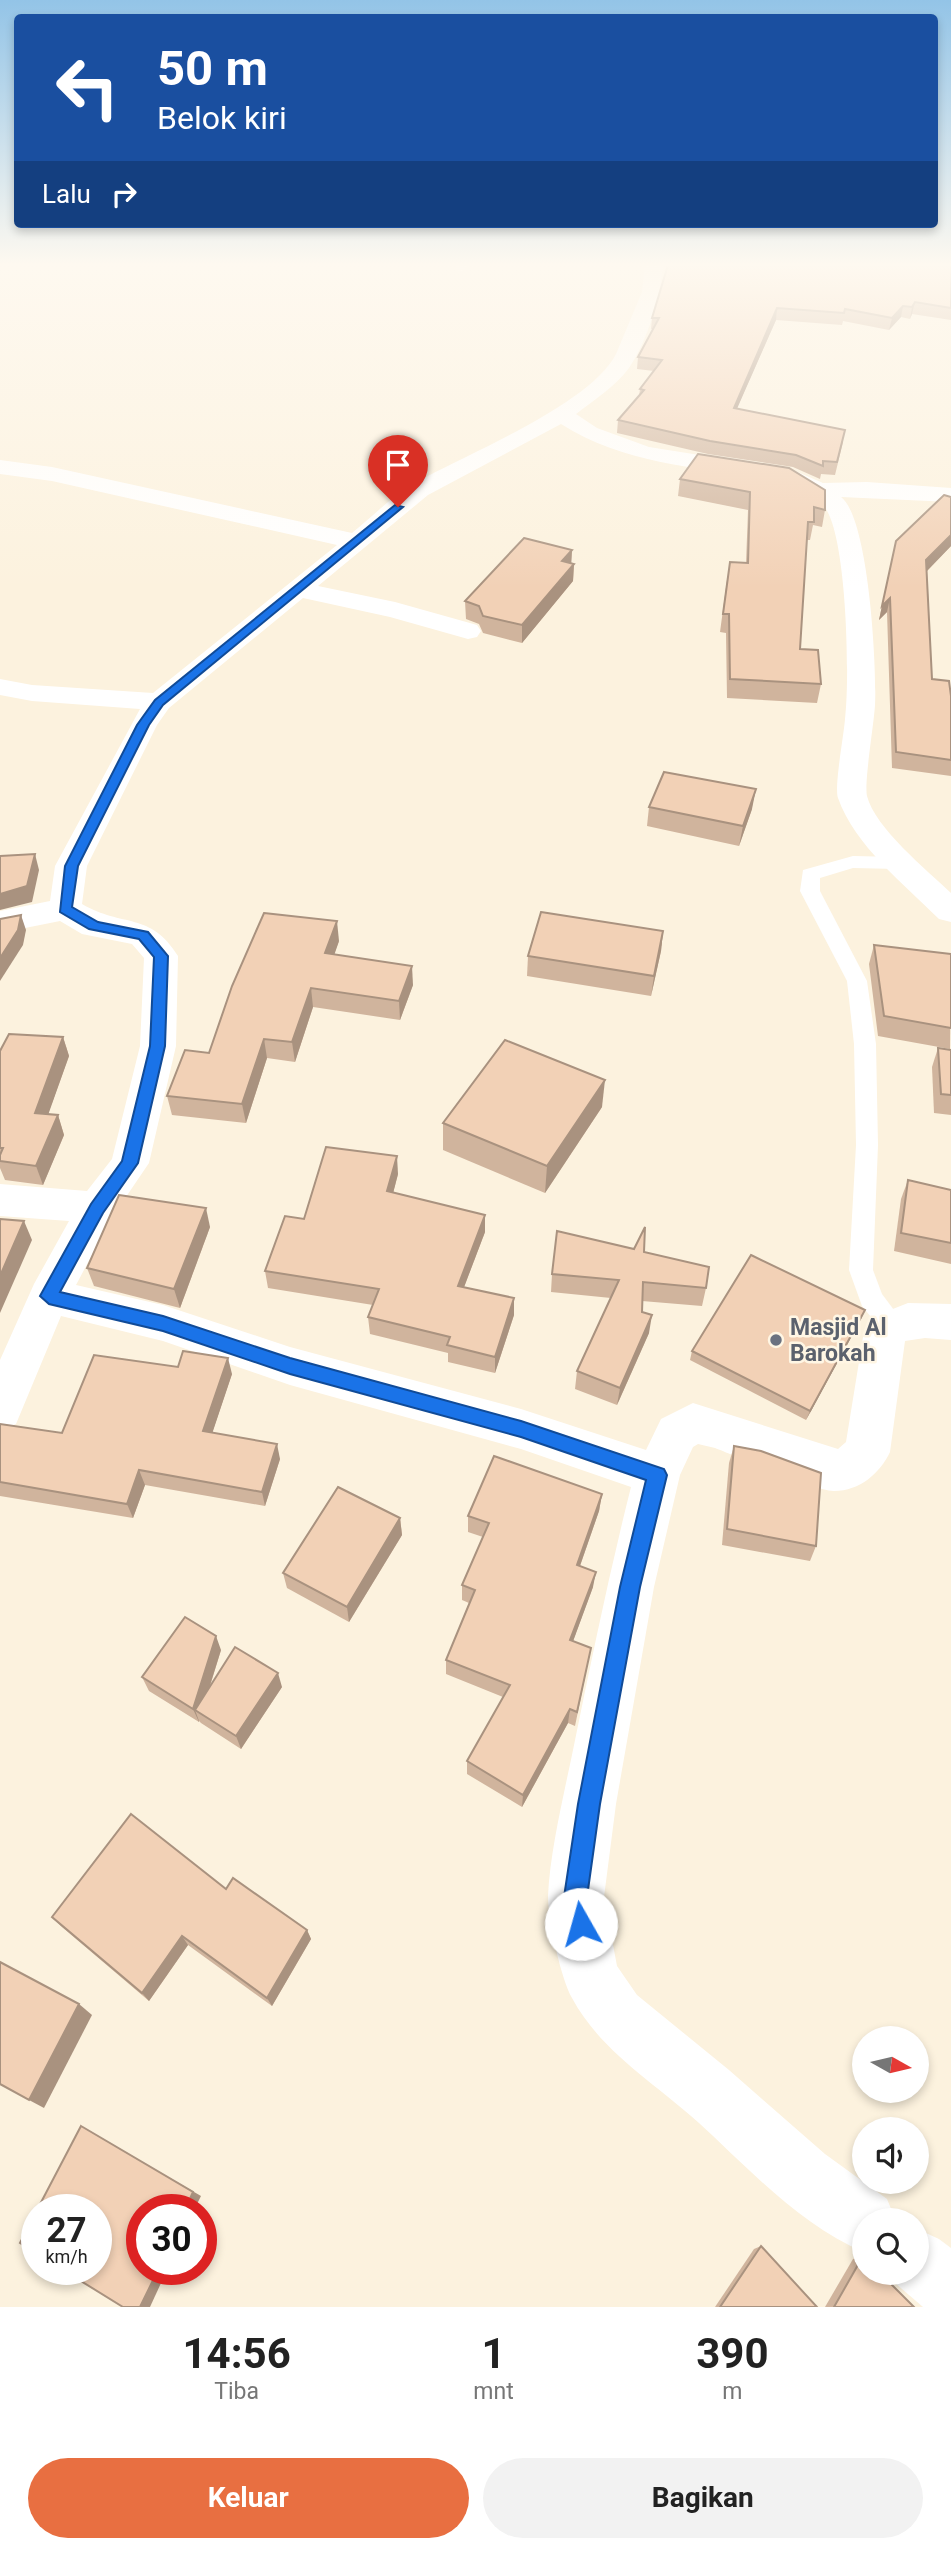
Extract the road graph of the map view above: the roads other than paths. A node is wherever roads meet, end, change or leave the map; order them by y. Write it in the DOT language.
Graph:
graph roads {
  1 [pos="612,373"];
  2 [pos="562,415"];
  3 [pos="0,467"];
  4 [pos="818,490"];
  5 [pos="951,495"];
  6 [pos="354,541"];
  7 [pos="300,590"];
  8 [pos="468,631"];
  9 [pos="0,687"];
  10 [pos="159,702"];
  11 [pos="898,863"];
  12 [pos="65,909"];
  13 [pos="951,911"];
  14 [pos="0,922"];
  15 [pos="0,1200"];
  16 [pos="97,1208"];
  17 [pos="49,1296"];
  18 [pos="951,1322"];
  19 [pos="893,1326"];
  20 [pos="0,1410"];
  21 [pos="657,1475"];
  22 [pos="852,2212"];
  23 [pos="929,2271"];
  24 [pos="951,2289"];
  1 -- 2 [label="street"];
  2 -- 4 [label="street"];
  2 -- 6 [label="street"];
  3 -- 6 [label="street"];
  4 -- 5 [label="street"];
  4 -- 11 [label="street"];
  6 -- 7 [label="street"];
  7 -- 8 [label="street"];
  7 -- 10 [label="street"];
  9 -- 10 [label="street"];
  10 -- 12 [label="street"];
  11 -- 13 [label="street"];
  11 -- 19 [label="lane"];
  12 -- 14 [label="street"];
  12 -- 16 [label="street"];
  15 -- 16 [label="street"];
  16 -- 17 [label="street"];
  17 -- 20 [label="street"];
  17 -- 21 [label="street"];
  18 -- 19 [label="street"];
  19 -- 21 [label="street"];
  21 -- 22 [label="street"];
  23 -- 24 [label="street"];
}
